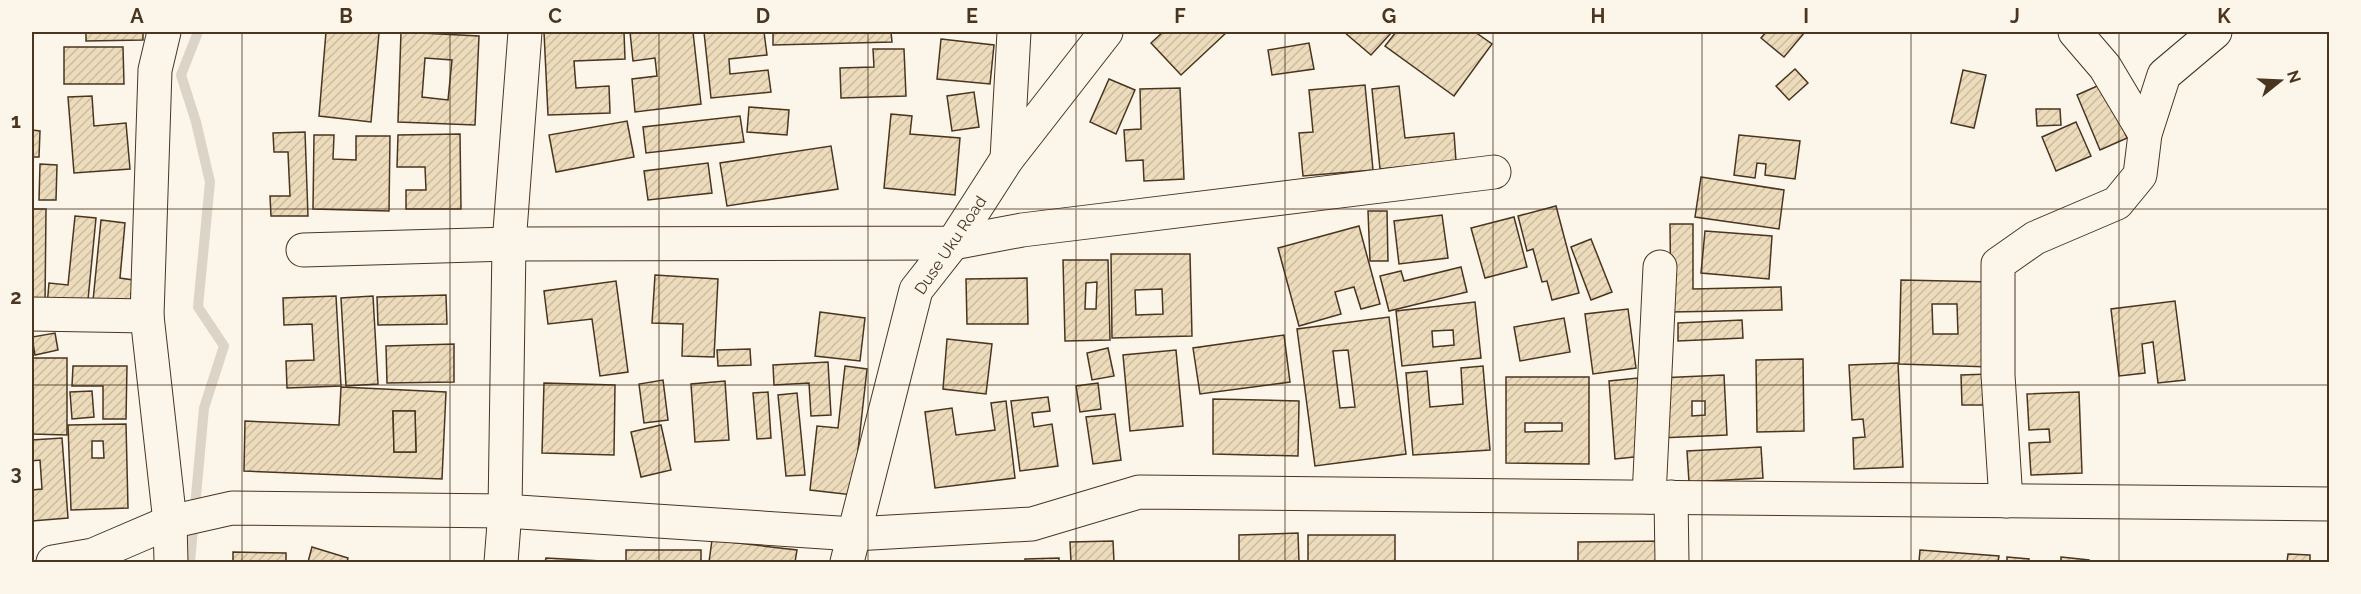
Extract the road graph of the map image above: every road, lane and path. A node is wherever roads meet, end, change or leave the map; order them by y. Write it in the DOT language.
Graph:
graph roads {
  1 [pos="164,32"];
  2 [pos="525,32"];
  3 [pos="1014,32"];
  4 [pos="1106,32"];
  5 [pos="2075,32"];
  6 [pos="2215,32"];
  7 [pos="2145,134"];
  8 [pos="1007,159"];
  9 [pos="1494,172"];
  10 [pos="952,243"];
  11 [pos="509,244"];
  12 [pos="303,250"];
  13 [pos="1659,267"];
  14 [pos="32,314"];
  15 [pos="147,316"];
  16 [pos="1660,497"];
  17 [pos="2006,501"];
  18 [pos="2330,504"];
  19 [pos="505,512"];
  20 [pos="170,522"];
  21 [pos="851,548"];
  22 [pos="54,562"];
  23 [pos="171,562"];
  24 [pos="501,562"];
  25 [pos="1672,562"];
  1 -- 15 [label="street"];
  2 -- 11 [label="street"];
  3 -- 8 [label="street"];
  4 -- 8 [label="street, Duse Uku Road"];
  5 -- 7 [label="street"];
  6 -- 7 [label="street"];
  7 -- 17 [label="street"];
  8 -- 10 [label="street, Duse Uku Road"];
  9 -- 10 [label="street"];
  10 -- 11 [label="street"];
  10 -- 21 [label="street, Duse Uku Road"];
  11 -- 12 [label="street"];
  11 -- 19 [label="street"];
  13 -- 16 [label="street"];
  14 -- 15 [label="street"];
  15 -- 20 [label="street"];
  16 -- 17 [label="street"];
  16 -- 21 [label="street"];
  16 -- 25 [label="street"];
  17 -- 18 [label="street"];
  19 -- 20 [label="street"];
  19 -- 21 [label="street"];
  19 -- 24 [label="street"];
  20 -- 22 [label="street"];
  20 -- 23 [label="street"];
}
